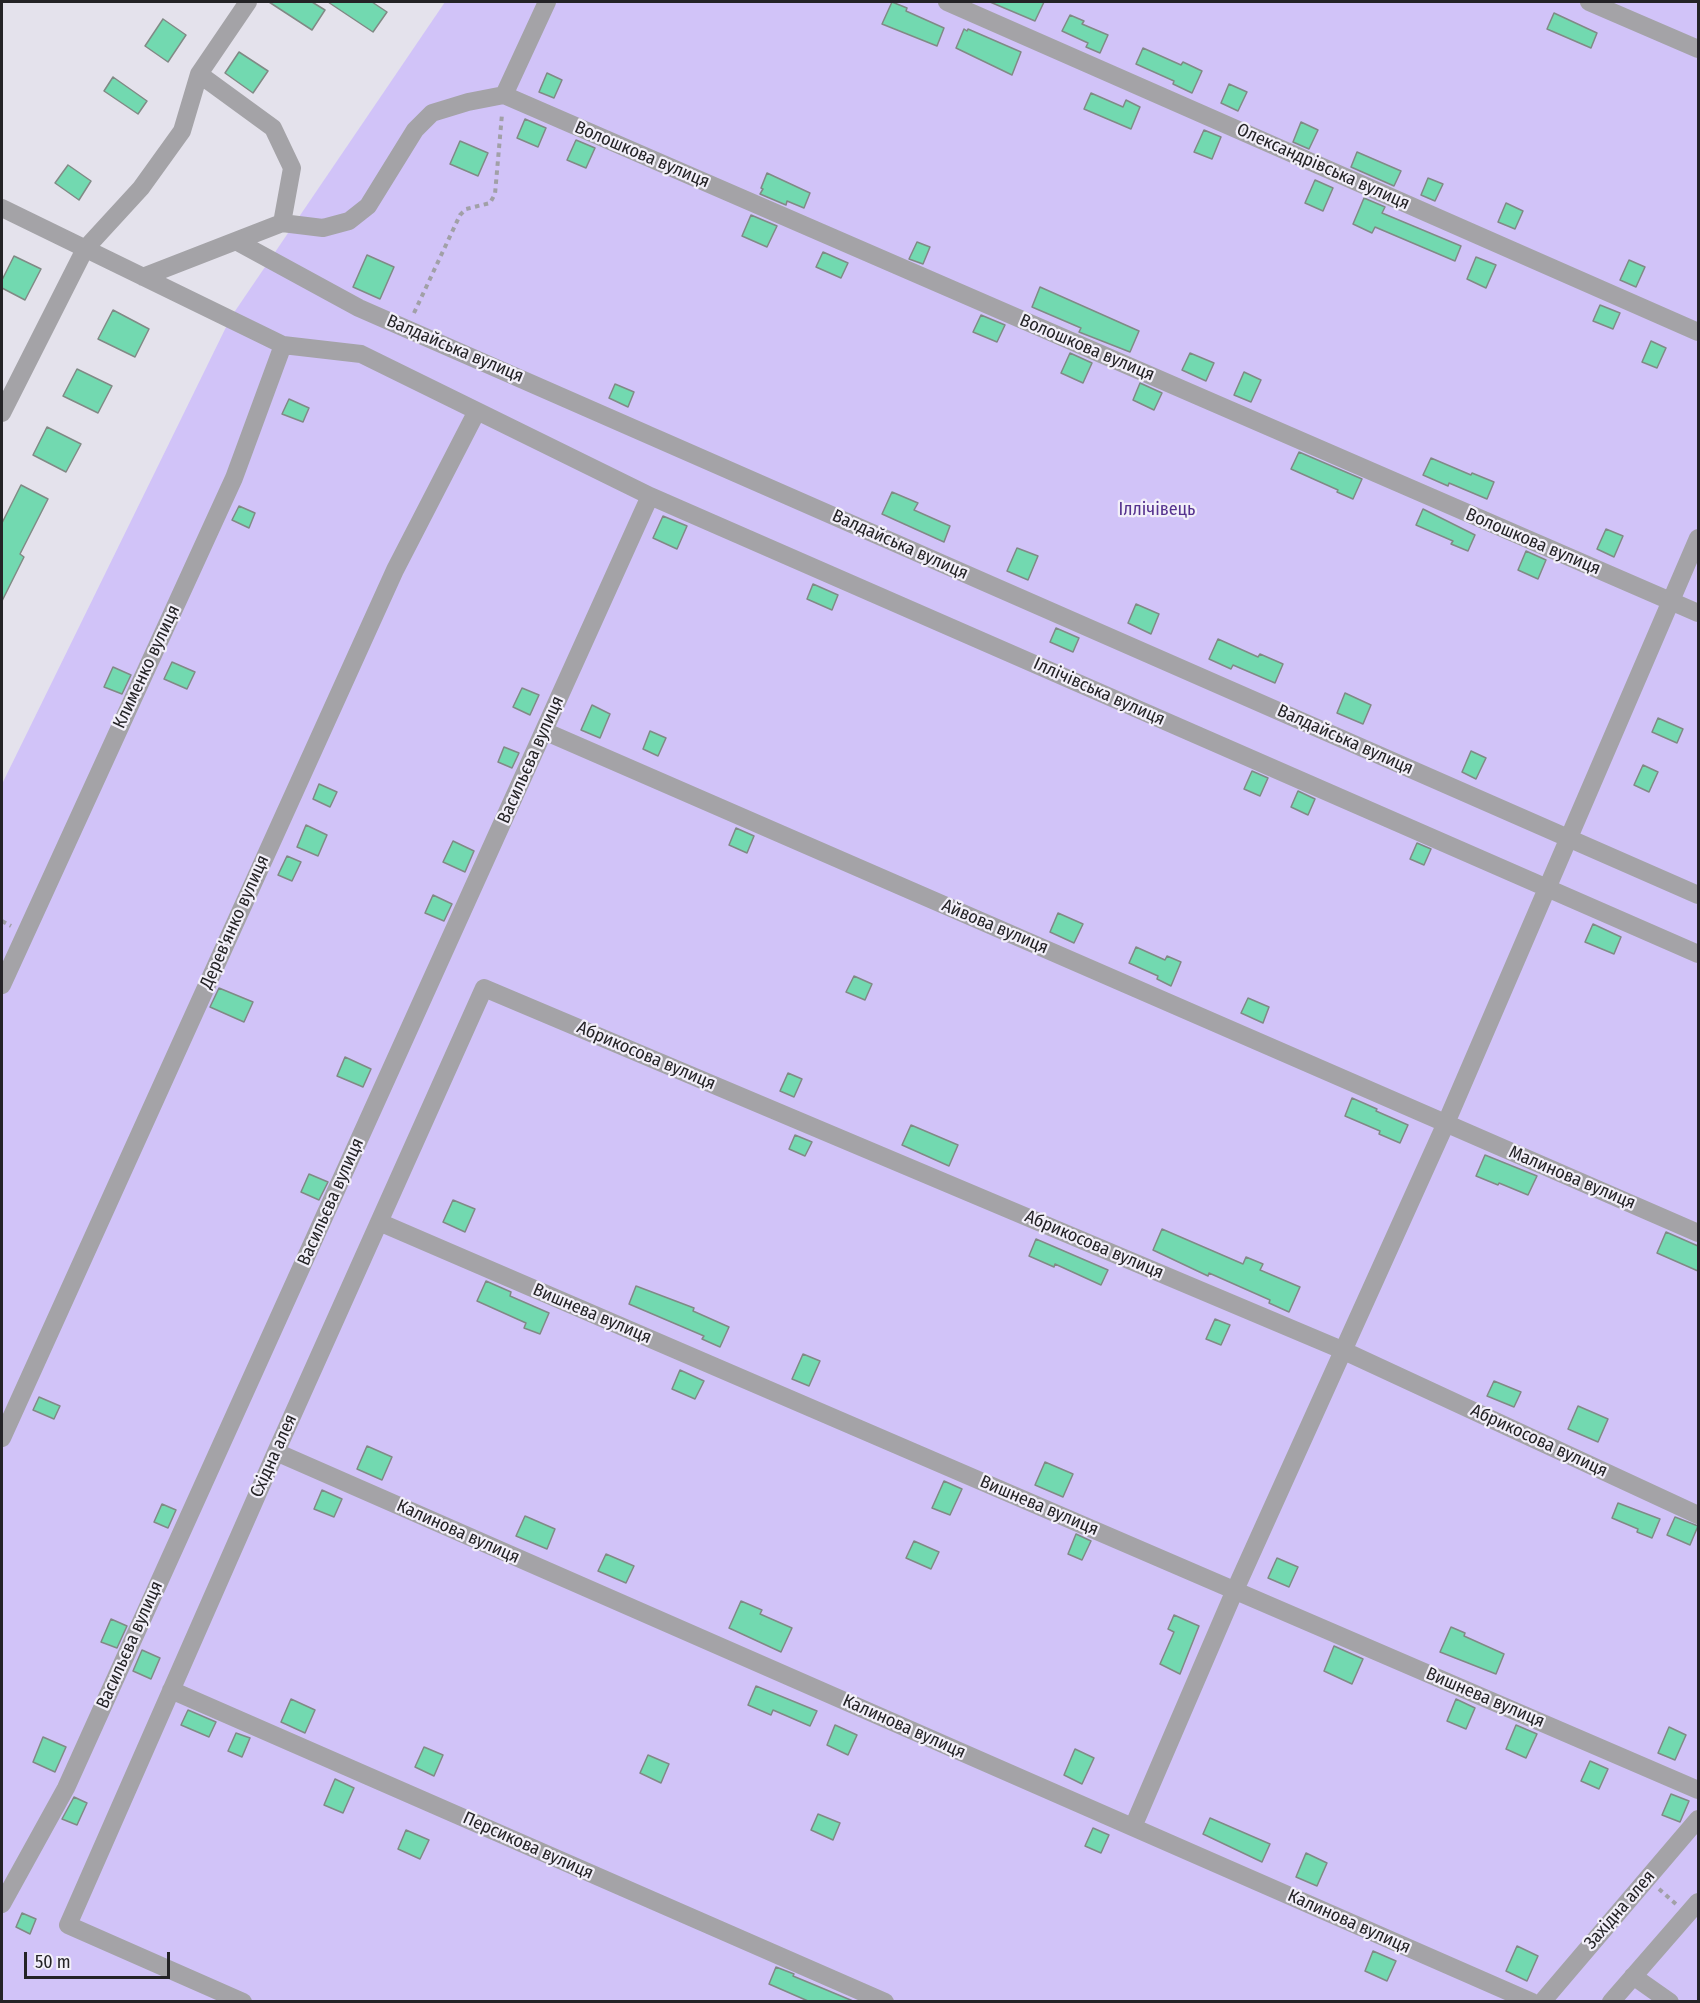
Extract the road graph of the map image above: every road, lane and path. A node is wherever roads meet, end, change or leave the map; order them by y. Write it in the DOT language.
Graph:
graph roads {
  1 [pos="248,2"];
  2 [pos="548,2"];
  3 [pos="947,2"];
  4 [pos="1589,2"];
  5 [pos="1698,49"];
  6 [pos="199,74"];
  7 [pos="504,95"];
  8 [pos="2,208"];
  9 [pos="282,223"];
  10 [pos="236,241"];
  11 [pos="85,249"];
  12 [pos="143,277"];
  13 [pos="407,328"];
  14 [pos="1698,332"];
  15 [pos="283,345"];
  16 [pos="477,411"];
  17 [pos="2,413"];
  18 [pos="650,496"];
  19 [pos="1698,538"];
  20 [pos="1671,601"];
  21 [pos="1698,613"];
  22 [pos="544,731"];
  23 [pos="1569,838"];
  24 [pos="1548,888"];
  25 [pos="1698,895"];
  26 [pos="1698,954"];
  27 [pos="2,985"];
  28 [pos="484,988"];
  29 [pos="1446,1124"];
  30 [pos="379,1222"];
  31 [pos="1698,1233"];
  32 [pos="1342,1350"];
  33 [pos="2,1438"];
  34 [pos="276,1452"];
  35 [pos="1698,1515"];
  36 [pos="1235,1590"];
  37 [pos="171,1690"];
  38 [pos="1698,1790"];
  39 [pos="1698,1819"];
  40 [pos="1133,1827"];
  41 [pos="1647,1878"];
  42 [pos="2,1904"];
  43 [pos="1693,1908"];
  44 [pos="1633,1976"];
  45 [pos="243,2001"];
  46 [pos="885,2001"];
  47 [pos="1532,2001"];
  48 [pos="1542,2001"];
  49 [pos="1611,2001"];
  50 [pos="1670,2001"];
  1 -- 6 [label="street"];
  2 -- 7 [label="street"];
  3 -- 14 [label="street, Олександрівська вулиця"];
  4 -- 5 [label="street"];
  6 -- 9 [label="street"];
  6 -- 11 [label="street"];
  7 -- 9 [label="street"];
  7 -- 13 [label="path"];
  7 -- 20 [label="street, Волошкова вулиця"];
  8 -- 11 [label="street, Іллічівська вулиця"];
  9 -- 10 [label="street"];
  10 -- 12 [label="street"];
  10 -- 13 [label="street, Валдайська вулиця"];
  11 -- 12 [label="street, Іллічівська вулиця"];
  11 -- 17 [label="street"];
  12 -- 15 [label="street, Іллічівська вулиця"];
  13 -- 23 [label="street, Валдайська вулиця"];
  15 -- 16 [label="street, Іллічівська вулиця"];
  15 -- 27 [label="street, Клименко вулиця"];
  16 -- 18 [label="street, Іллічівська вулиця"];
  16 -- 33 [label="street, Дерев'янко вулиця"];
  18 -- 22 [label="street, Васильєва вулиця"];
  18 -- 24 [label="street, Іллічівська вулиця"];
  19 -- 20 [label="street"];
  20 -- 21 [label="street, Волошкова вулиця"];
  20 -- 23 [label="street"];
  22 -- 29 [label="street, Айвова вулиця"];
  22 -- 42 [label="street, Васильєва вулиця"];
  23 -- 24 [label="street"];
  23 -- 25 [label="street, Валдайська вулиця"];
  24 -- 26 [label="street, Іллічівська вулиця"];
  24 -- 29 [label="street"];
  28 -- 30 [label="street, Східна алея"];
  28 -- 32 [label="street, Абрикосова вулиця"];
  29 -- 31 [label="street, Малинова вулиця"];
  29 -- 32 [label="street"];
  30 -- 34 [label="street, Східна алея"];
  30 -- 36 [label="street, Вишнева вулиця"];
  32 -- 35 [label="street, Абрикосова вулиця"];
  32 -- 36 [label="street"];
  34 -- 37 [label="street, Східна алея"];
  34 -- 40 [label="street, Калинова вулиця"];
  36 -- 38 [label="street, Вишнева вулиця"];
  36 -- 40 [label="street"];
  37 -- 45 [label="street, Східна алея"];
  37 -- 46 [label="street, Персикова вулиця"];
  39 -- 41 [label="street, Західна алея"];
  40 -- 47 [label="street, Калинова вулиця"];
  41 -- 43 [label="path"];
  41 -- 48 [label="street, Західна алея"];
  43 -- 44 [label="street"];
  44 -- 49 [label="street"];
  44 -- 50 [label="street"];
}
